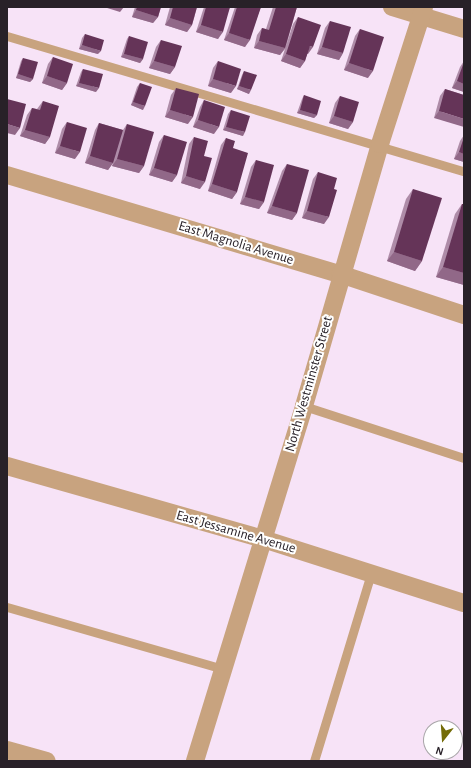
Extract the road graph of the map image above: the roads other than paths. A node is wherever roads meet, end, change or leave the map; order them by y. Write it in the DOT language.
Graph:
graph roads {
  1 [pos="392,7"];
  2 [pos="423,11"];
  3 [pos="464,29"];
  4 [pos="7,36"];
  5 [pos="380,144"];
  6 [pos="464,171"];
  7 [pos="7,175"];
  8 [pos="340,274"];
  9 [pos="464,314"];
  10 [pos="304,406"];
  11 [pos="464,458"];
  12 [pos="7,466"];
  13 [pos="263,539"];
  14 [pos="371,573"];
  15 [pos="464,603"];
  16 [pos="7,607"];
  17 [pos="223,669"];
  18 [pos="7,750"];
  19 [pos="46,761"];
  20 [pos="195,761"];
  21 [pos="314,761"];
  1 -- 2 [label="street"];
  2 -- 3 [label="street"];
  2 -- 5 [label="street, North Westminster Street"];
  4 -- 5 [label="lane"];
  5 -- 6 [label="lane"];
  5 -- 8 [label="street, North Westminster Street"];
  7 -- 8 [label="street, East Magnolia Avenue"];
  8 -- 9 [label="street, East Magnolia Avenue"];
  8 -- 10 [label="street, North Westminster Street"];
  10 -- 11 [label="lane"];
  10 -- 13 [label="street, North Westminster Street"];
  12 -- 13 [label="street, East Jessamine Avenue"];
  13 -- 14 [label="street, East Jessamine Avenue"];
  13 -- 17 [label="street, North Westminster Street"];
  14 -- 15 [label="street, East Jessamine Avenue"];
  14 -- 21 [label="lane"];
  16 -- 17 [label="lane"];
  17 -- 20 [label="street, North Westminster Street"];
  18 -- 19 [label="street"];
}
